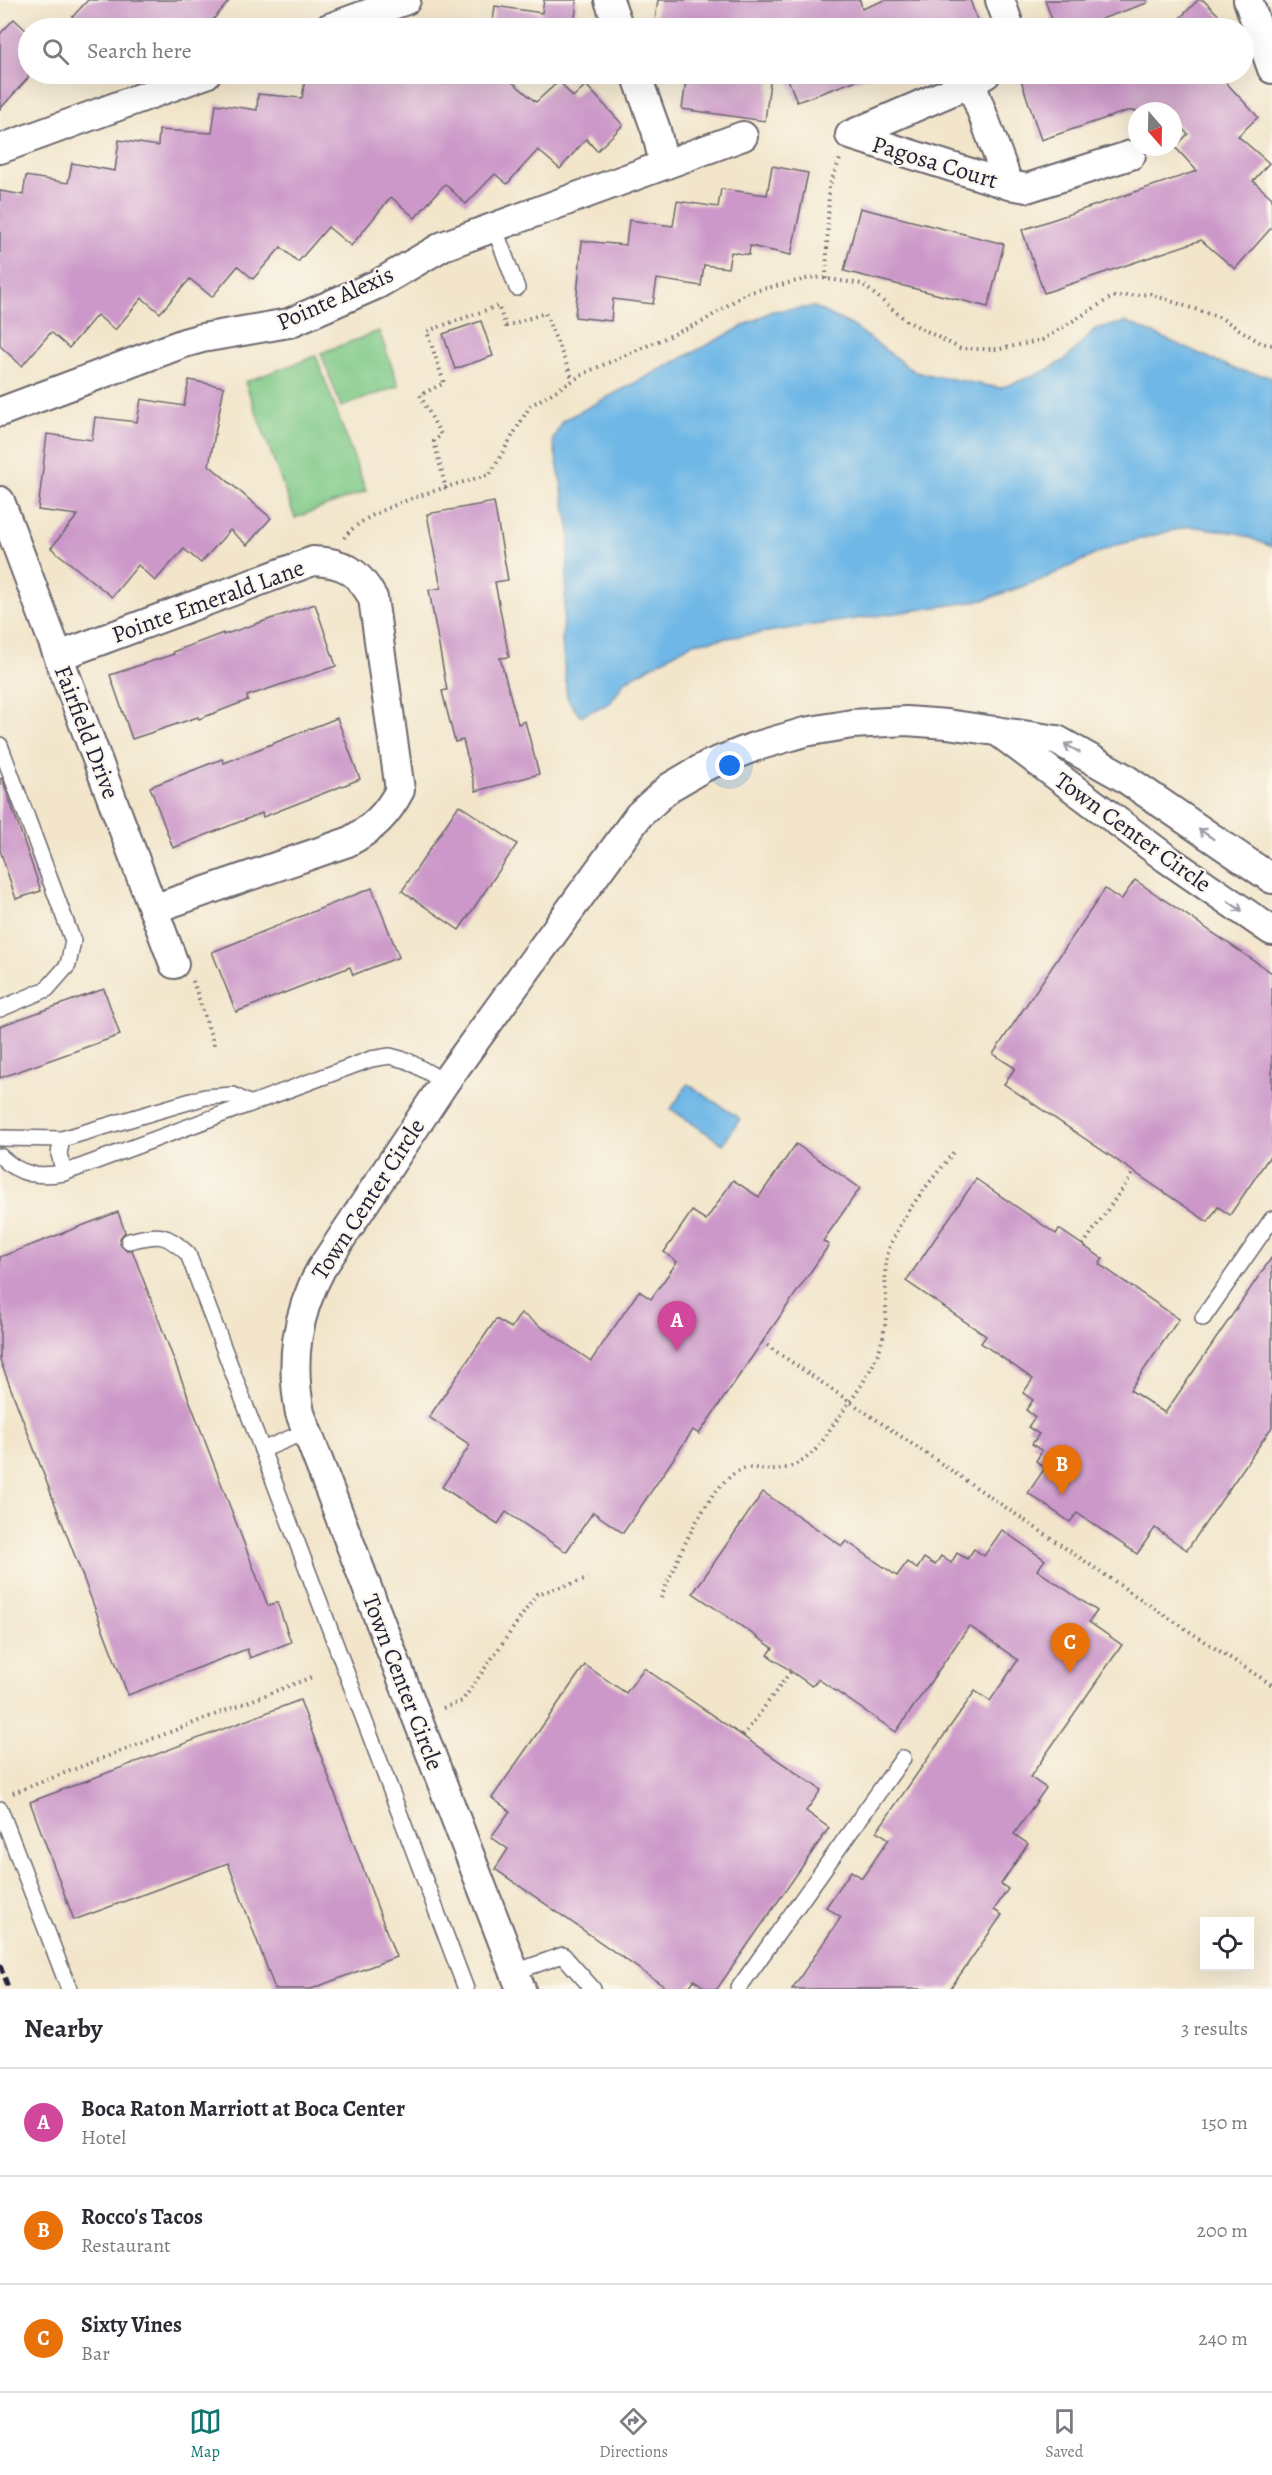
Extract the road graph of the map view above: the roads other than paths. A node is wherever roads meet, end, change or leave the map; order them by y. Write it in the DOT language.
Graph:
graph roads {
  1 [pos="406,0"];
  2 [pos="609,0"];
  3 [pos="1000,0"];
  4 [pos="1248,0"];
  5 [pos="356,18"];
  6 [pos="615,18"];
  7 [pos="1006,18"];
  8 [pos="1272,69"];
  9 [pos="179,84"];
  10 [pos="640,84"];
  11 [pos="965,84"];
  12 [pos="981,84"];
  13 [pos="743,136"];
  14 [pos="0,149"];
  15 [pos="1128,156"];
  16 [pos="664,165"];
  17 [pos="1009,184"];
  18 [pos="494,227"];
  19 [pos="517,288"];
  20 [pos="0,412"];
  21 [pos="0,501"];
  22 [pos="59,657"];
  23 [pos="995,730"];
  24 [pos="0,745"];
  25 [pos="1272,879"];
  26 [pos="153,909"];
  27 [pos="1272,931"];
  28 [pos="174,964"];
  29 [pos="0,1009"];
  30 [pos="445,1082"];
  31 [pos="250,1104"];
  32 [pos="0,1138"];
  33 [pos="62,1138"];
  34 [pos="0,1156"];
  35 [pos="64,1173"];
  36 [pos="1272,1219"];
  37 [pos="129,1241"];
  38 [pos="1203,1318"];
  39 [pos="307,1431"];
  40 [pos="262,1450"];
  41 [pos="903,1758"];
  42 [pos="0,1809"];
  43 [pos="518,1981"];
  44 [pos="69,1989"];
  45 [pos="466,1989"];
  46 [pos="593,1989"];
  47 [pos="738,1989"];
  1 -- 5 [label="street"];
  2 -- 6 [label="street"];
  3 -- 7 [label="street"];
  4 -- 8 [label="street"];
  9 -- 14 [label="street"];
  10 -- 16 [label="street"];
  11 -- 17 [label="street, Pagosa Court"];
  12 -- 17 [label="street, Pagosa Court"];
  13 -- 16 [label="street, Pointe Alexis"];
  15 -- 17 [label="street, Pagosa Court"];
  16 -- 18 [label="street, Pointe Alexis"];
  18 -- 19 [label="lane"];
  18 -- 20 [label="street, Pointe Alexis"];
  21 -- 22 [label="street, Fairfield Drive"];
  22 -- 26 [label="street, Fairfield Drive"];
  22 -- 26 [label="street, Pointe Emerald Lane"];
  25 -- 23 [label="street, Town Center Circle, one-way"];
  23 -- 27 [label="street, Town Center Circle, one-way"];
  23 -- 30 [label="street, Town Center Circle"];
  24 -- 29 [label="lane"];
  26 -- 28 [label="street, Fairfield Drive"];
  30 -- 31 [label="lane"];
  30 -- 39 [label="street, Town Center Circle"];
  31 -- 33 [label="lane"];
  31 -- 35 [label="lane"];
  32 -- 33 [label="lane"];
  33 -- 35 [label="lane"];
  34 -- 35 [label="lane"];
  36 -- 38 [label="lane"];
  37 -- 40 [label="lane"];
  39 -- 40 [label="lane"];
  39 -- 43 [label="street, Town Center Circle"];
  40 -- 45 [label="lane"];
  41 -- 47 [label="lane"];
  42 -- 44 [label="lane"];
  43 -- 46 [label="lane"];
}
